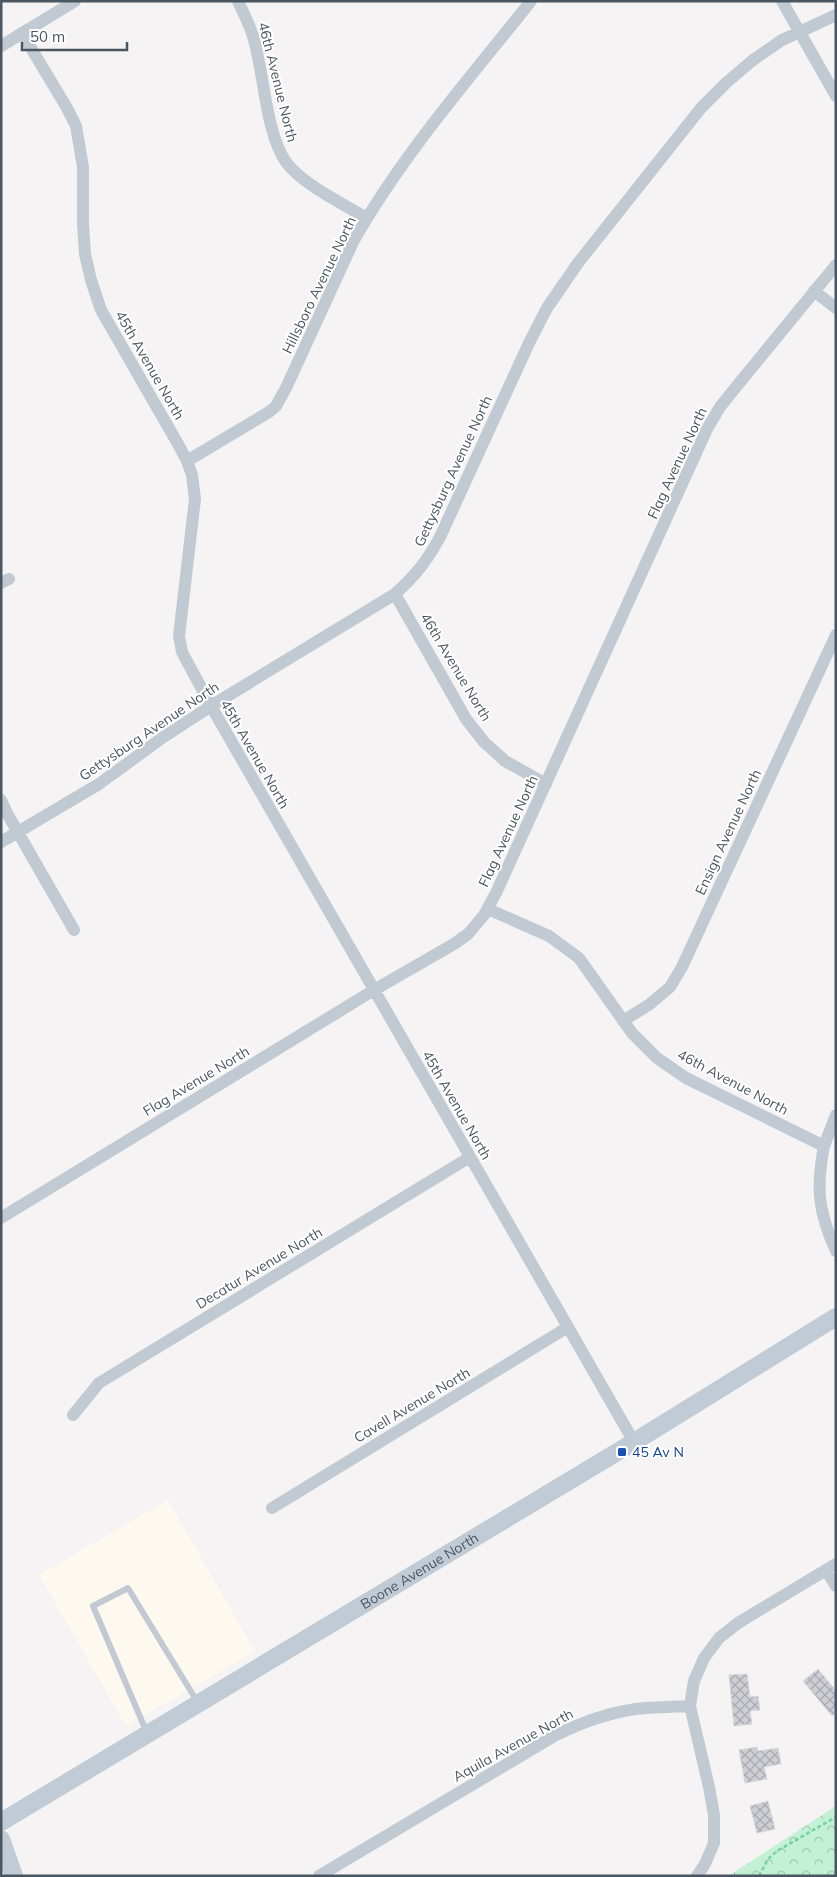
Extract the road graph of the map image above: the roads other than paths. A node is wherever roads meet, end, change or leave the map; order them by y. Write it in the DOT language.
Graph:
graph roads {
  1 [pos="238,1"];
  2 [pos="531,1"];
  3 [pos="782,1"];
  4 [pos="66,3"];
  5 [pos="836,16"];
  6 [pos="799,31"];
  7 [pos="22,33"];
  8 [pos="1,46"];
  9 [pos="836,96"];
  10 [pos="367,218"];
  11 [pos="836,265"];
  12 [pos="814,291"];
  13 [pos="836,308"];
  14 [pos="187,461"];
  15 [pos="395,594"];
  16 [pos="836,635"];
  17 [pos="211,706"];
  18 [pos="546,784"];
  19 [pos="1,800"];
  20 [pos="18,833"];
  21 [pos="1,842"];
  22 [pos="488,910"];
  23 [pos="74,930"];
  24 [pos="374,990"];
  25 [pos="623,1021"];
  26 [pos="836,1115"];
  27 [pos="824,1146"];
  28 [pos="470,1157"];
  29 [pos="1,1218"];
  30 [pos="836,1251"];
  31 [pos="836,1318"];
  32 [pos="568,1327"];
  33 [pos="73,1415"];
  34 [pos="634,1442"];
  35 [pos="272,1508"];
  36 [pos="831,1567"];
  37 [pos="836,1586"];
  38 [pos="199,1704"];
  39 [pos="690,1706"];
  40 [pos="148,1734"];
  41 [pos="1,1822"];
  42 [pos="1,1839"];
  43 [pos="14,1876"];
  44 [pos="319,1876"];
  45 [pos="697,1876"];
  1 -- 10 [label="street, 46th Avenue North"];
  2 -- 10 [label="street, Hillsboro Avenue North"];
  3 -- 6 [label="street"];
  4 -- 7 [label="street"];
  5 -- 6 [label="street, Gettysburg Avenue North"];
  6 -- 9 [label="street"];
  6 -- 15 [label="street, Gettysburg Avenue North"];
  7 -- 8 [label="street"];
  7 -- 14 [label="street, 45th Avenue North"];
  10 -- 14 [label="street, Hillsboro Avenue North"];
  11 -- 12 [label="street, Flag Avenue North"];
  12 -- 13 [label="street"];
  12 -- 18 [label="street, Flag Avenue North"];
  14 -- 17 [label="street, 45th Avenue North"];
  15 -- 17 [label="street, Gettysburg Avenue North"];
  15 -- 18 [label="street, 46th Avenue North"];
  16 -- 25 [label="street, Ensign Avenue North"];
  17 -- 20 [label="street, Gettysburg Avenue North"];
  17 -- 24 [label="street, 45th Avenue North"];
  18 -- 22 [label="street, Flag Avenue North"];
  19 -- 20 [label="street"];
  20 -- 21 [label="street, Gettysburg Avenue North"];
  20 -- 23 [label="street"];
  22 -- 24 [label="street, Flag Avenue North"];
  22 -- 25 [label="street, 46th Avenue North"];
  24 -- 28 [label="street, 45th Avenue North"];
  24 -- 29 [label="street, Flag Avenue North"];
  25 -- 27 [label="street, 46th Avenue North"];
  26 -- 27 [label="street"];
  27 -- 30 [label="street"];
  28 -- 32 [label="street, 45th Avenue North"];
  28 -- 33 [label="street, Decatur Avenue North"];
  31 -- 34 [label="street, Boone Avenue North"];
  32 -- 34 [label="street, 45th Avenue North"];
  32 -- 35 [label="street, Cavell Avenue North"];
  34 -- 38 [label="street, Boone Avenue North"];
  36 -- 37 [label="street"];
  36 -- 39 [label="street"];
  38 -- 40 [label="street, Boone Avenue North"];
  38 -- 40 [label="lane"];
  39 -- 44 [label="street, Aquila Avenue North"];
  39 -- 45 [label="street"];
  40 -- 41 [label="street, Boone Avenue North"];
  42 -- 43 [label="street"];
}
